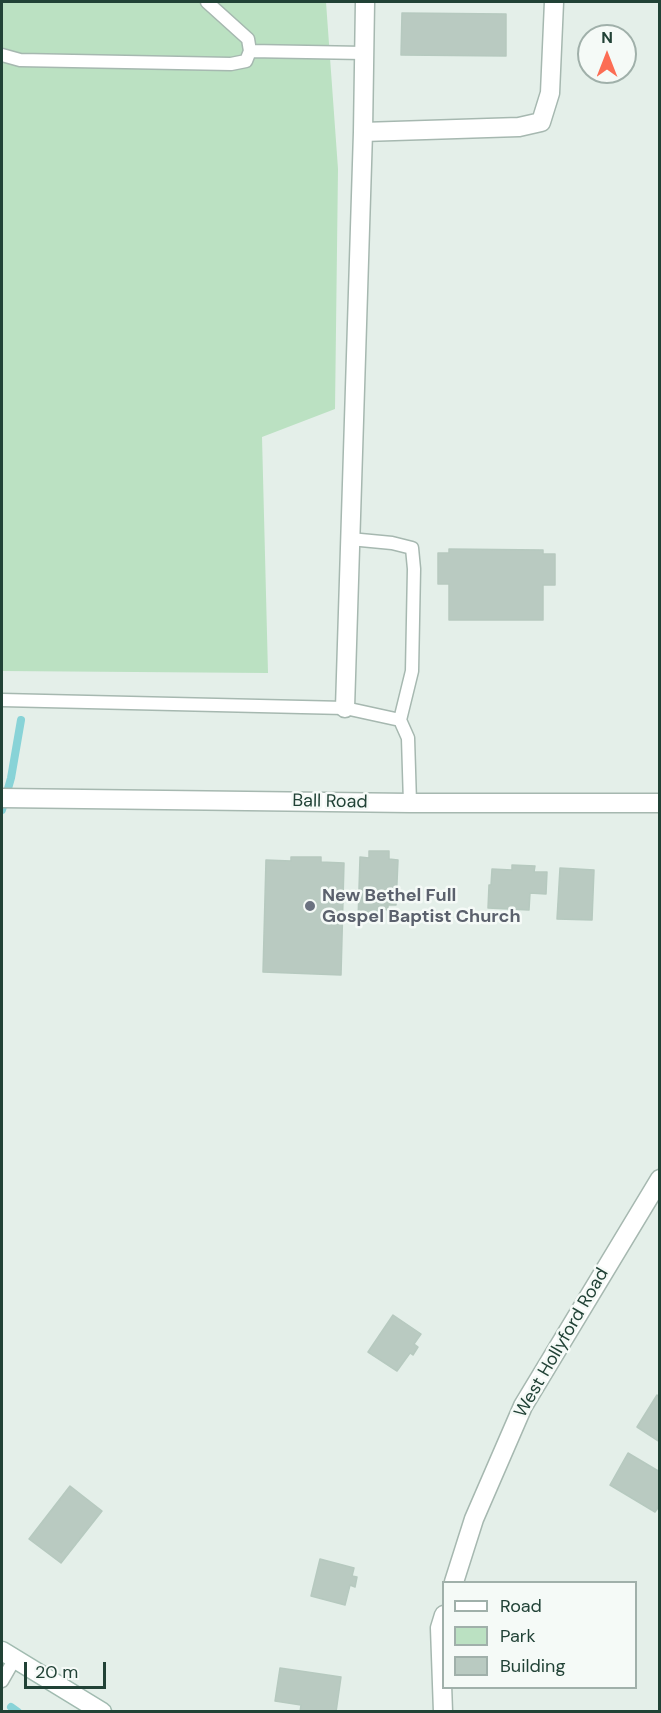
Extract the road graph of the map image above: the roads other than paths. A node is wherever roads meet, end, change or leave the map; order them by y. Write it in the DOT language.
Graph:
graph roads {
  1 [pos="207,2"];
  2 [pos="365,2"];
  3 [pos="554,2"];
  4 [pos="250,51"];
  5 [pos="364,53"];
  6 [pos="2,55"];
  7 [pos="363,132"];
  8 [pos="350,539"];
  9 [pos="2,700"];
  10 [pos="345,708"];
  11 [pos="400,720"];
  12 [pos="9,798"];
  13 [pos="410,803"];
  14 [pos="660,803"];
  15 [pos="660,1179"];
  16 [pos="454,1581"];
  17 [pos="442,1622"];
  18 [pos="8,1655"];
  19 [pos="2,1681"];
  20 [pos="442,1684"];
  21 [pos="442,1689"];
  22 [pos="102,1712"];
  23 [pos="443,1712"];
  1 -- 4 [label="lane"];
  2 -- 5 [label="street"];
  3 -- 7 [label="street"];
  4 -- 5 [label="lane"];
  4 -- 6 [label="lane"];
  5 -- 7 [label="street"];
  7 -- 8 [label="street"];
  8 -- 10 [label="street"];
  8 -- 11 [label="lane"];
  9 -- 10 [label="lane"];
  10 -- 11 [label="lane"];
  11 -- 13 [label="lane"];
  12 -- 13 [label="street, Ball Road"];
  13 -- 14 [label="street, Ball Road"];
  15 -- 16 [label="street, West Hollyford Road"];
  17 -- 20 [label="street"];
  18 -- 19 [label="lane"];
  18 -- 22 [label="street"];
  21 -- 23 [label="street"];
}
